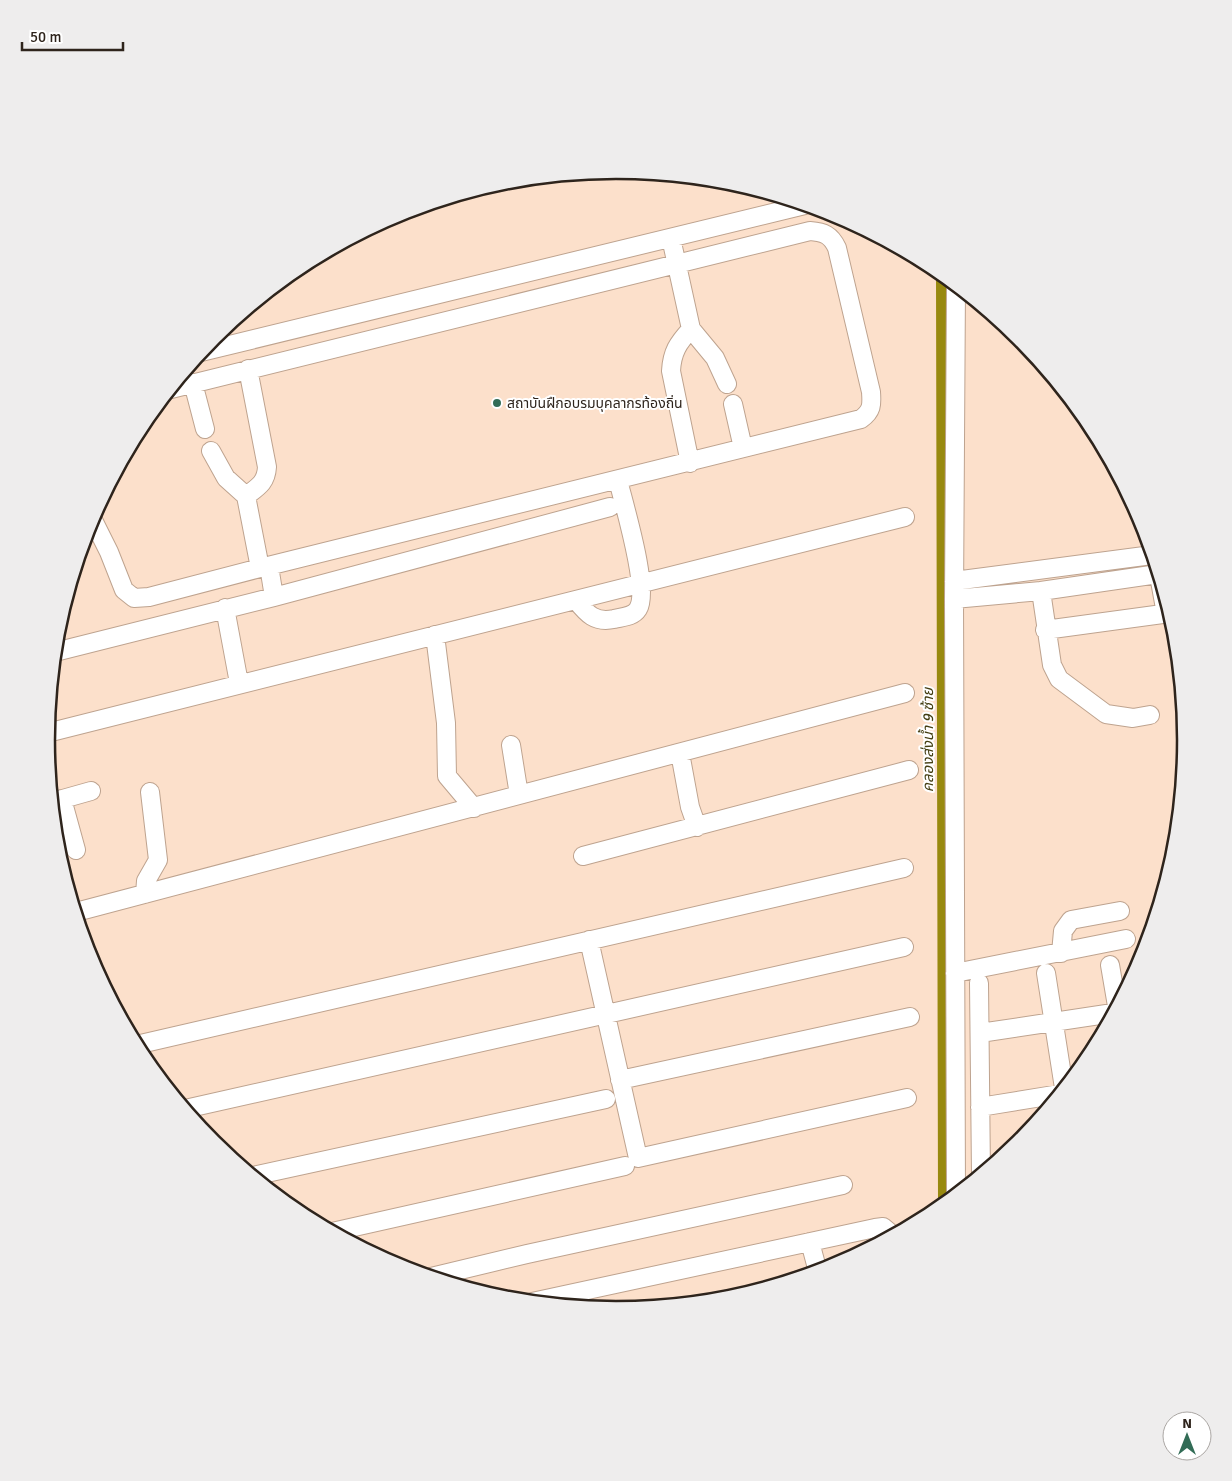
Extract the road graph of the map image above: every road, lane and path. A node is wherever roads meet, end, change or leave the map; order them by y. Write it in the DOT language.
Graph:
graph roads {
  1 [pos="793,208"];
  2 [pos="671,238"];
  3 [pos="678,263"];
  4 [pos="956,294"];
  5 [pos="691,329"];
  6 [pos="214,349"];
  7 [pos="248,369"];
  8 [pos="193,383"];
  9 [pos="726,384"];
  10 [pos="182,386"];
  11 [pos="733,404"];
  12 [pos="205,429"];
  13 [pos="743,448"];
  14 [pos="211,451"];
  15 [pos="690,462"];
  16 [pos="618,480"];
  17 [pos="246,496"];
  18 [pos="610,507"];
  19 [pos="905,517"];
  20 [pos="97,528"];
  21 [pos="1145,556"];
  22 [pos="264,567"];
  23 [pos="1152,575"];
  24 [pos="954,581"];
  25 [pos="642,584"];
  26 [pos="1041,591"];
  27 [pos="274,597"];
  28 [pos="954,599"];
  29 [pos="576,600"];
  30 [pos="225,608"];
  31 [pos="1162,615"];
  32 [pos="1045,630"];
  33 [pos="436,635"];
  34 [pos="63,650"];
  35 [pos="239,683"];
  36 [pos="905,693"];
  37 [pos="1150,715"];
  38 [pos="55,731"];
  39 [pos="512,745"];
  40 [pos="680,753"];
  41 [pos="909,770"];
  42 [pos="91,791"];
  43 [pos="150,792"];
  44 [pos="519,796"];
  45 [pos="58,800"];
  46 [pos="59,805"];
  47 [pos="474,808"];
  48 [pos="697,827"];
  49 [pos="76,850"];
  50 [pos="583,856"];
  51 [pos="904,868"];
  52 [pos="145,894"];
  53 [pos="82,911"];
  54 [pos="1120,911"];
  55 [pos="1126,939"];
  56 [pos="589,940"];
  57 [pos="904,947"];
  58 [pos="1061,953"];
  59 [pos="1110,965"];
  60 [pos="955,973"];
  61 [pos="1046,973"];
  62 [pos="980,983"];
  63 [pos="1115,996"];
  64 [pos="605,1014"];
  65 [pos="1106,1014"];
  66 [pos="910,1017"];
  67 [pos="1054,1022"];
  68 [pos="980,1033"];
  69 [pos="144,1043"];
  70 [pos="620,1080"];
  71 [pos="1063,1080"];
  72 [pos="1050,1096"];
  73 [pos="907,1098"];
  74 [pos="606,1099"];
  75 [pos="191,1106"];
  76 [pos="980,1106"];
  77 [pos="624,1166"];
  78 [pos="981,1166"];
  79 [pos="260,1174"];
  80 [pos="843,1185"];
  81 [pos="956,1187"];
  82 [pos="342,1230"];
  83 [pos="887,1231"];
  84 [pos="810,1242"];
  85 [pos="816,1265"];
  86 [pos="443,1274"];
  87 [pos="552,1298"];
  1 -- 2 [label="street"];
  2 -- 3 [label="street"];
  2 -- 6 [label="street"];
  3 -- 5 [label="street"];
  3 -- 7 [label="street"];
  3 -- 13 [label="street"];
  4 -- 24 [label="street"];
  5 -- 9 [label="street"];
  5 -- 15 [label="street"];
  7 -- 8 [label="street"];
  7 -- 17 [label="street"];
  8 -- 10 [label="street"];
  8 -- 12 [label="street"];
  11 -- 13 [label="street"];
  13 -- 15 [label="street"];
  14 -- 17 [label="street"];
  15 -- 16 [label="street"];
  16 -- 22 [label="street"];
  16 -- 25 [label="street"];
  17 -- 22 [label="street"];
  18 -- 27 [label="street"];
  19 -- 25 [label="street"];
  20 -- 22 [label="street"];
  21 -- 24 [label="street"];
  22 -- 27 [label="street"];
  23 -- 26 [label="street"];
  24 -- 28 [label="street"];
  25 -- 29 [label="street"];
  25 -- 29 [label="street"];
  26 -- 28 [label="street"];
  26 -- 32 [label="street"];
  27 -- 30 [label="street"];
  28 -- 60 [label="street"];
  29 -- 33 [label="street"];
  30 -- 34 [label="street"];
  30 -- 35 [label="street"];
  31 -- 32 [label="street"];
  32 -- 37 [label="street"];
  33 -- 35 [label="street"];
  33 -- 47 [label="street"];
  35 -- 38 [label="street"];
  36 -- 40 [label="street"];
  39 -- 44 [label="street"];
  40 -- 44 [label="street"];
  40 -- 48 [label="street"];
  41 -- 48 [label="street"];
  42 -- 45 [label="street"];
  43 -- 52 [label="street"];
  44 -- 47 [label="street"];
  46 -- 49 [label="street"];
  47 -- 52 [label="street"];
  48 -- 50 [label="street"];
  51 -- 56 [label="street"];
  52 -- 53 [label="street"];
  54 -- 58 [label="street"];
  55 -- 58 [label="street"];
  56 -- 64 [label="street"];
  56 -- 69 [label="street"];
  57 -- 64 [label="street"];
  58 -- 60 [label="street"];
  59 -- 63 [label="street"];
  60 -- 81 [label="street"];
  61 -- 67 [label="street"];
  62 -- 68 [label="street"];
  64 -- 70 [label="street"];
  64 -- 75 [label="street"];
  65 -- 67 [label="street"];
  66 -- 70 [label="street"];
  67 -- 68 [label="street"];
  67 -- 71 [label="street"];
  68 -- 76 [label="street"];
  70 -- 73 [label="street"];
  72 -- 76 [label="street"];
  74 -- 79 [label="street"];
  76 -- 78 [label="street"];
  77 -- 82 [label="street"];
  80 -- 86 [label="street"];
  83 -- 84 [label="street"];
  84 -- 85 [label="street"];
  84 -- 87 [label="street"];
}
